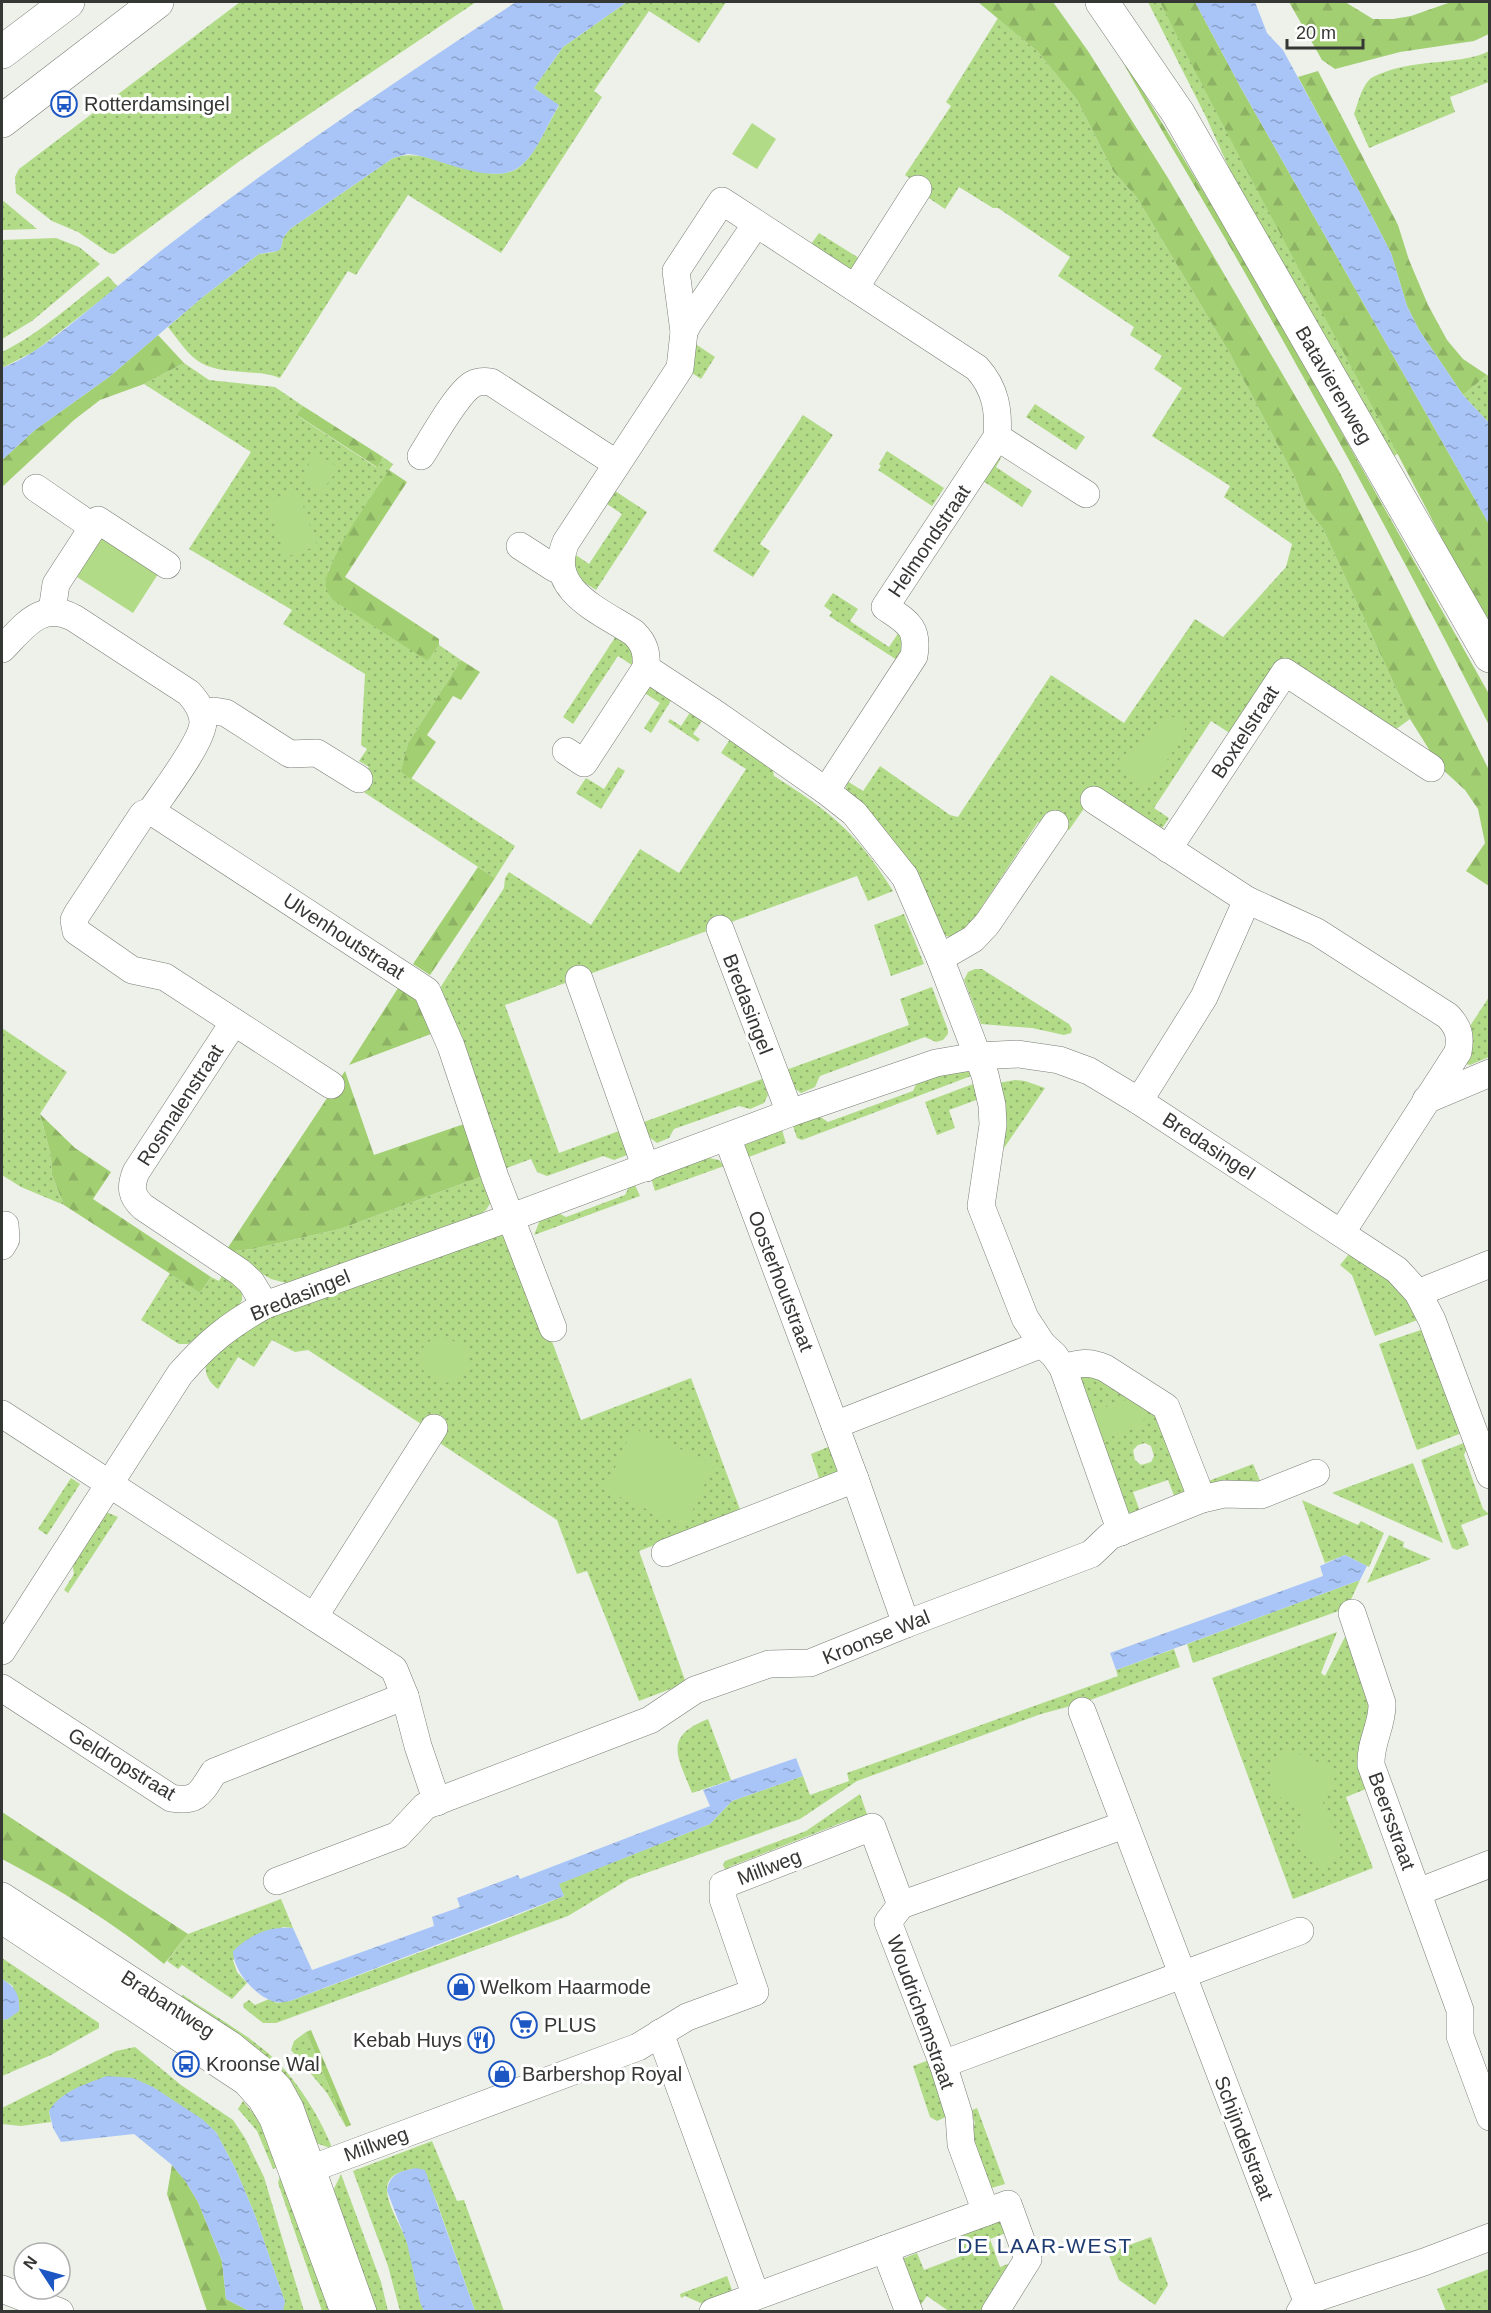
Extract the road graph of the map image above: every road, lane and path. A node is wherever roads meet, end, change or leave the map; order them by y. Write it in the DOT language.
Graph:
graph roads {
  1 [pos="68,2"];
  2 [pos="157,2"];
  3 [pos="1102,2"];
  4 [pos="1126,2"];
  5 [pos="2,52"];
  6 [pos="1178,113"];
  7 [pos="2,121"];
  8 [pos="918,189"];
  9 [pos="756,224"];
  10 [pos="855,288"];
  11 [pos="684,332"];
  12 [pos="997,437"];
  13 [pos="421,456"];
  14 [pos="617,464"];
  15 [pos="36,488"];
  16 [pos="1086,494"];
  17 [pos="93,527"];
  18 [pos="520,546"];
  19 [pos="167,565"];
  20 [pos="560,567"];
  21 [pos="52,611"];
  22 [pos="2,649"];
  23 [pos="1490,656"];
  24 [pos="646,668"];
  25 [pos="202,715"];
  26 [pos="566,752"];
  27 [pos="1431,768"];
  28 [pos="359,779"];
  29 [pos="826,791"];
  30 [pos="1094,800"];
  31 [pos="151,811"];
  32 [pos="1055,824"];
  33 [pos="1168,849"];
  34 [pos="1247,900"];
  35 [pos="720,928"];
  36 [pos="940,958"];
  37 [pos="579,979"];
  38 [pos="234,1022"];
  39 [pos="977,1056"];
  40 [pos="1490,1073"];
  41 [pos="331,1085"];
  42 [pos="1426,1100"];
  43 [pos="1139,1101"];
  44 [pos="790,1113"];
  45 [pos="727,1137"];
  46 [pos="646,1168"];
  47 [pos="512,1217"];
  48 [pos="1342,1232"];
  49 [pos="1490,1264"];
  50 [pos="1418,1293"];
  51 [pos="265,1305"];
  52 [pos="553,1328"];
  53 [pos="1042,1344"];
  54 [pos="1064,1368"];
  55 [pos="2,1414"];
  56 [pos="835,1425"];
  57 [pos="434,1428"];
  58 [pos="1487,1458"];
  59 [pos="1316,1473"];
  60 [pos="855,1479"];
  61 [pos="108,1484"];
  62 [pos="1202,1499"];
  63 [pos="1120,1532"];
  64 [pos="665,1554"];
  65 [pos="1352,1613"];
  66 [pos="314,1617"];
  67 [pos="906,1624"];
  68 [pos="2,1651"];
  69 [pos="2,1688"];
  70 [pos="405,1696"];
  71 [pos="1082,1711"];
  72 [pos="437,1802"];
  73 [pos="1124,1825"];
  74 [pos="1490,1864"];
  75 [pos="276,1881"];
  76 [pos="1418,1892"];
  77 [pos="2,1896"];
  78 [pos="901,1905"];
  79 [pos="2,1920"];
  80 [pos="1300,1931"];
  81 [pos="1182,1973"];
  82 [pos="660,2033"];
  83 [pos="943,2064"];
  84 [pos="1490,2118"];
  85 [pos="302,2168"];
  86 [pos="986,2212"];
  87 [pos="1490,2237"];
  88 [pos="885,2249"];
  89 [pos="2,2289"];
  90 [pos="756,2296"];
  91 [pos="1304,2306"];
  92 [pos="60,2312"];
  93 [pos="344,2312"];
  94 [pos="363,2312"];
  95 [pos="713,2312"];
  96 [pos="909,2312"];
  97 [pos="996,2312"];
  1 -- 5 [label="main road"];
  2 -- 7 [label="main road"];
  3 -- 6 [label="main road, Batavierenweg"];
  4 -- 6 [label="main road, Batavierenweg"];
  6 -- 23 [label="main road, Batavierenweg"];
  8 -- 10 [label="street"];
  9 -- 10 [label="street"];
  9 -- 11 [label="street"];
  9 -- 11 [label="street"];
  10 -- 12 [label="street"];
  11 -- 14 [label="street"];
  12 -- 16 [label="street"];
  12 -- 29 [label="street, Helmondstraat"];
  13 -- 14 [label="street"];
  14 -- 20 [label="street"];
  15 -- 17 [label="street"];
  17 -- 19 [label="street"];
  17 -- 21 [label="street"];
  18 -- 20 [label="street"];
  20 -- 24 [label="street"];
  21 -- 22 [label="street"];
  21 -- 25 [label="street"];
  24 -- 26 [label="street"];
  24 -- 29 [label="street"];
  25 -- 28 [label="street"];
  25 -- 31 [label="street"];
  27 -- 33 [label="street, Boxtelstraat"];
  29 -- 36 [label="street"];
  30 -- 33 [label="street"];
  31 -- 38 [label="street, Rosmalenstraat"];
  31 -- 47 [label="street, Ulvenhoutstraat"];
  32 -- 36 [label="street"];
  33 -- 34 [label="street"];
  34 -- 42 [label="street"];
  34 -- 43 [label="street"];
  35 -- 44 [label="street, Bredasingel"];
  36 -- 39 [label="street"];
  37 -- 46 [label="street"];
  38 -- 41 [label="street, Rosmalenstraat"];
  38 -- 51 [label="street, Rosmalenstraat"];
  39 -- 43 [label="street, Bredasingel"];
  39 -- 44 [label="street, Bredasingel"];
  39 -- 53 [label="street"];
  40 -- 42 [label="street"];
  42 -- 48 [label="street"];
  43 -- 48 [label="street, Bredasingel"];
  44 -- 45 [label="street, Bredasingel"];
  45 -- 46 [label="street, Bredasingel"];
  45 -- 56 [label="street, Oosterhoutstraat"];
  46 -- 47 [label="street, Bredasingel"];
  47 -- 51 [label="street, Bredasingel"];
  47 -- 52 [label="street, Ulvenhoutstraat"];
  48 -- 50 [label="street, Bredasingel"];
  49 -- 50 [label="street"];
  50 -- 58 [label="street, Bredasingel"];
  51 -- 61 [label="street, Bredasingel"];
  53 -- 54 [label="street"];
  53 -- 56 [label="street"];
  54 -- 62 [label="street"];
  54 -- 63 [label="street"];
  55 -- 61 [label="street"];
  56 -- 60 [label="street, Oosterhoutstraat"];
  57 -- 66 [label="street"];
  59 -- 62 [label="street, Kroonse Wal"];
  60 -- 64 [label="street"];
  60 -- 67 [label="street, Oosterhoutstraat"];
  61 -- 66 [label="street"];
  61 -- 68 [label="street, Bredasingel"];
  62 -- 63 [label="street, Kroonse Wal"];
  63 -- 67 [label="street, Kroonse Wal"];
  65 -- 76 [label="street, Beersstraat"];
  66 -- 70 [label="street"];
  67 -- 72 [label="street, Kroonse Wal"];
  69 -- 70 [label="street, Geldropstraat"];
  70 -- 72 [label="street"];
  71 -- 73 [label="street, Schijndelstraat"];
  72 -- 75 [label="street, Kroonse Wal"];
  73 -- 78 [label="street, Woudrichemstraat"];
  73 -- 81 [label="street, Schijndelstraat"];
  74 -- 76 [label="street, Beersstraat"];
  76 -- 84 [label="street, Beersstraat"];
  77 -- 85 [label="street, Brabantweg"];
  78 -- 82 [label="street, Millweg"];
  78 -- 83 [label="street, Woudrichemstraat"];
  79 -- 85 [label="street, Brabantweg"];
  80 -- 81 [label="street"];
  81 -- 83 [label="street"];
  81 -- 91 [label="street, Schijndelstraat"];
  82 -- 85 [label="street, Millweg"];
  82 -- 90 [label="street"];
  83 -- 86 [label="street, Woudrichemstraat"];
  85 -- 93 [label="street, Brabantweg"];
  85 -- 94 [label="street, Brabantweg"];
  86 -- 88 [label="street"];
  86 -- 97 [label="street"];
  87 -- 91 [label="street, Schijndelstraat"];
  88 -- 90 [label="street"];
  88 -- 96 [label="street"];
  89 -- 92 [label="street"];
  90 -- 95 [label="street"];
}
